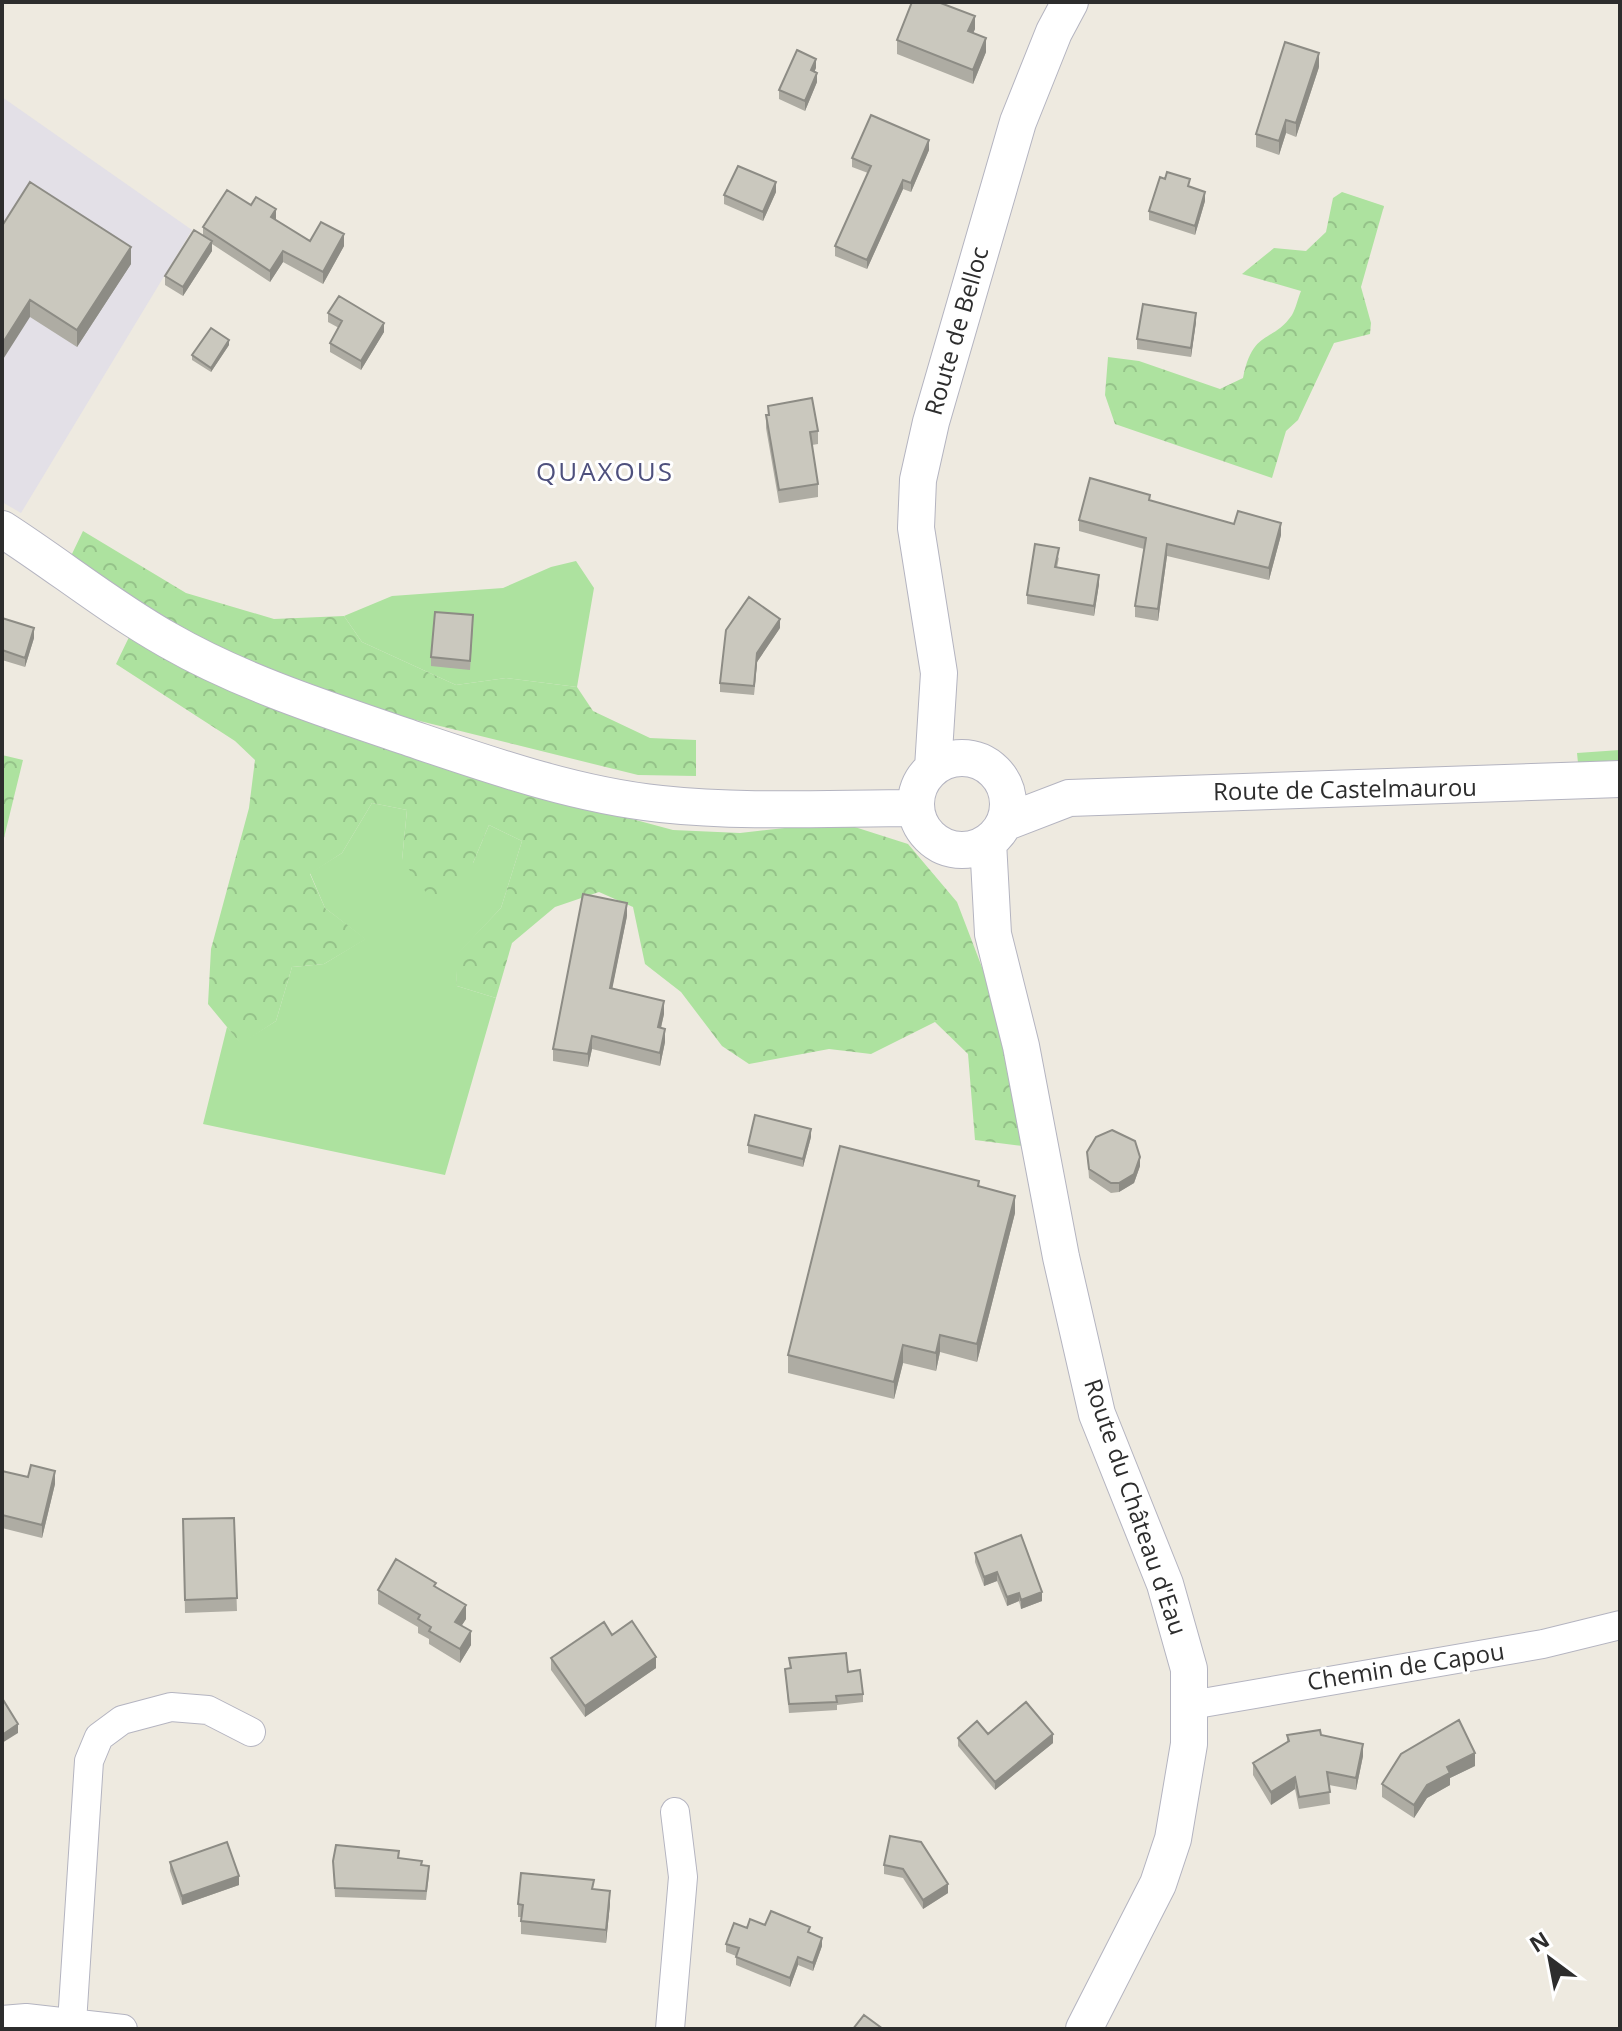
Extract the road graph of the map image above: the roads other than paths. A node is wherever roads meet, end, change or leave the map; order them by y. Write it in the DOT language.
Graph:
graph roads {
  1 [pos="1070,2"];
  2 [pos="2,529"];
  3 [pos="939,673"];
  4 [pos="933,768"];
  5 [pos="989,770"];
  6 [pos="1620,779"];
  7 [pos="1069,798"];
  8 [pos="916,808"];
  9 [pos="996,832"];
  10 [pos="949,848"];
  11 [pos="993,934"];
  12 [pos="1620,1625"];
  13 [pos="1191,1705"];
  14 [pos="251,1732"];
  15 [pos="675,1812"];
  16 [pos="1133,1935"];
  17 [pos="2,2020"];
  18 [pos="72,2023"];
  19 [pos="123,2029"];
  20 [pos="670,2029"];
  21 [pos="1068,2029"];
  22 [pos="1084,2029"];
  1 -- 3 [label="street, Route de Belloc"];
  2 -- 8 [label="street"];
  3 -- 4 [label="street, Route de Belloc"];
  3 -- 5 [label="street, Route de Belloc"];
  4 -- 5 [label="street"];
  4 -- 8 [label="street, Route de Belloc"];
  5 -- 7 [label="street, Route de Castelmaurou"];
  5 -- 9 [label="street, Route de Belloc"];
  6 -- 7 [label="street, Route de Castelmaurou"];
  7 -- 9 [label="street, Route de Castelmaurou"];
  8 -- 10 [label="street"];
  9 -- 10 [label="street"];
  9 -- 11 [label="street, Route du Château d'Eau"];
  10 -- 11 [label="street, Route du Château d'Eau"];
  11 -- 13 [label="street, Route du Château d'Eau"];
  12 -- 13 [label="street, Chemin de Capou"];
  13 -- 16 [label="street, Route du Château d'Eau"];
  14 -- 18 [label="street"];
  15 -- 20 [label="street"];
  16 -- 21 [label="street, Route du Château d'Eau"];
  16 -- 22 [label="street, Route du Château d'Eau"];
  17 -- 18 [label="street"];
  18 -- 19 [label="street"];
}
